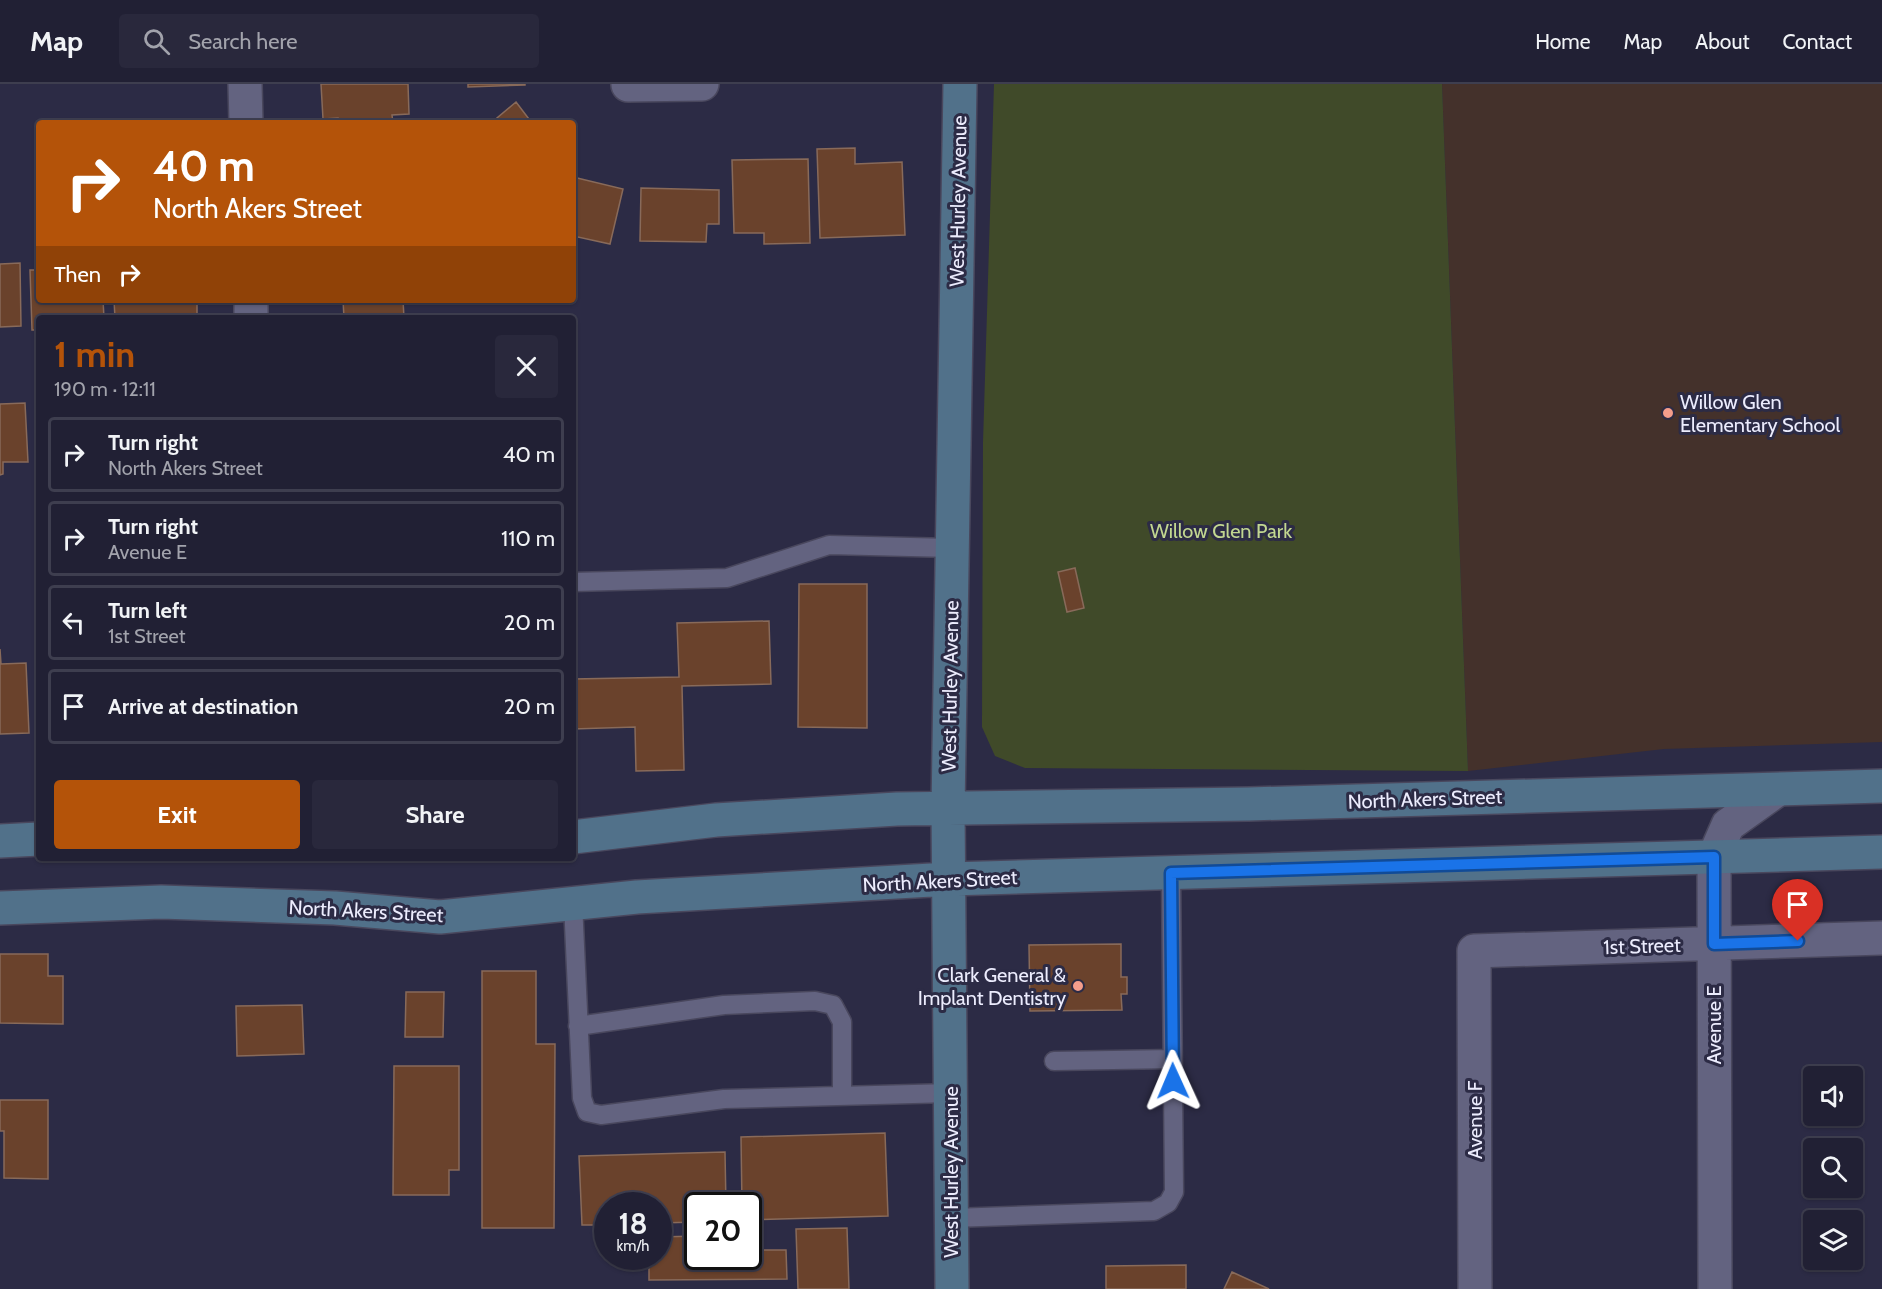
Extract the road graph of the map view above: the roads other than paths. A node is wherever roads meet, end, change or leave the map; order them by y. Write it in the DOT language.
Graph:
graph roads {
  1 [pos="245,84"];
  2 [pos="702,84"];
  3 [pos="960,84"];
  4 [pos="628,85"];
  5 [pos="246,120"];
  6 [pos="951,548"];
  7 [pos="576,582"];
  8 [pos="1882,786"];
  9 [pos="1777,790"];
  10 [pos="948,808"];
  11 [pos="576,837"];
  12 [pos="36,839"];
  13 [pos="0,840"];
  14 [pos="1882,852"];
  15 [pos="1714,857"];
  16 [pos="1171,873"];
  17 [pos="949,879"];
  18 [pos="573,903"];
  19 [pos="0,909"];
  20 [pos="1882,938"];
  21 [pos="1714,944"];
  22 [pos="1474,951"];
  23 [pos="578,1026"];
  24 [pos="1172,1059"];
  25 [pos="1054,1061"];
  26 [pos="951,1093"];
  27 [pos="842,1095"];
  28 [pos="952,1218"];
  29 [pos="952,1289"];
  30 [pos="1475,1289"];
  31 [pos="1715,1289"];
  1 -- 5 [label="street"];
  2 -- 4 [label="street"];
  3 -- 6 [label="main road, West Hurley Avenue"];
  6 -- 7 [label="lane"];
  6 -- 10 [label="main road, West Hurley Avenue"];
  8 -- 9 [label="main road, North Akers Street"];
  9 -- 10 [label="main road, North Akers Street"];
  9 -- 15 [label="street, Avenue E"];
  10 -- 11 [label="main road, North Akers Street"];
  10 -- 17 [label="main road, West Hurley Avenue"];
  12 -- 13 [label="main road"];
  14 -- 15 [label="main road, North Akers Street"];
  15 -- 16 [label="main road, North Akers Street"];
  15 -- 21 [label="street, Avenue E"];
  16 -- 17 [label="main road, North Akers Street"];
  16 -- 24 [label="lane"];
  17 -- 18 [label="main road, North Akers Street"];
  17 -- 26 [label="main road, West Hurley Avenue"];
  18 -- 19 [label="main road, North Akers Street"];
  18 -- 23 [label="lane"];
  20 -- 21 [label="street, 1st Street"];
  21 -- 22 [label="street, 1st Street"];
  21 -- 31 [label="street, Avenue E"];
  22 -- 30 [label="street, Avenue F"];
  23 -- 27 [label="lane"];
  23 -- 27 [label="lane"];
  24 -- 25 [label="lane"];
  24 -- 28 [label="lane"];
  26 -- 27 [label="lane"];
  26 -- 28 [label="main road, West Hurley Avenue"];
  28 -- 29 [label="main road, West Hurley Avenue"];
}
